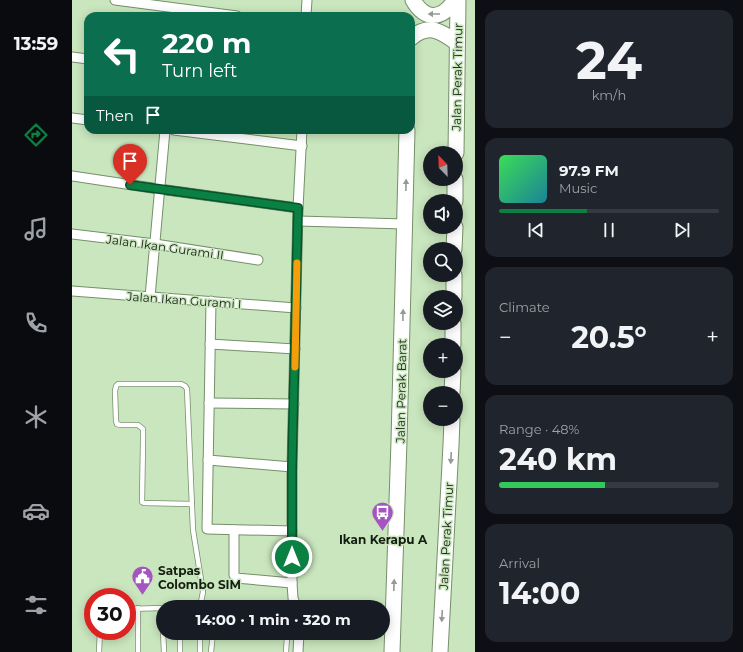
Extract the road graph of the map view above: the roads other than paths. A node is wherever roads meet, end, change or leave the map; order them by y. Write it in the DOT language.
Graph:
graph roads {
  1 [pos="115,0"];
  2 [pos="307,0"];
  3 [pos="412,0"];
  4 [pos="457,0"];
  5 [pos="206,12"];
  6 [pos="306,12"];
  7 [pos="410,12"];
  8 [pos="415,35"];
  9 [pos="458,43"];
  10 [pos="72,57"];
  11 [pos="84,58"];
  12 [pos="72,118"];
  13 [pos="84,120"];
  14 [pos="165,134"];
  15 [pos="206,134"];
  16 [pos="302,134"];
  17 [pos="407,134"];
  18 [pos="302,146"];
  19 [pos="456,146"];
  20 [pos="72,176"];
  21 [pos="159,189"];
  22 [pos="298,208"];
  23 [pos="298,221"];
  24 [pos="405,224"];
  25 [pos="72,234"];
  26 [pos="155,244"];
  27 [pos="258,260"];
  28 [pos="72,291"];
  29 [pos="150,297"];
  30 [pos="211,302"];
  31 [pos="296,308"];
  32 [pos="210,344"];
  33 [pos="295,349"];
  34 [pos="209,403"];
  35 [pos="294,404"];
  36 [pos="452,426"];
  37 [pos="208,460"];
  38 [pos="292,467"];
  39 [pos="192,504"];
  40 [pos="234,530"];
  41 [pos="292,531"];
  42 [pos="292,583"];
  43 [pos="201,600"];
  44 [pos="294,600"];
  45 [pos="138,608"];
  46 [pos="156,608"];
  47 [pos="100,640"];
  48 [pos="163,640"];
  49 [pos="180,640"];
  50 [pos="200,640"];
  51 [pos="212,640"];
  52 [pos="287,640"];
  53 [pos="299,640"];
  54 [pos="99,652"];
  55 [pos="138,652"];
  56 [pos="164,652"];
  57 [pos="180,652"];
  58 [pos="200,652"];
  59 [pos="211,652"];
  60 [pos="286,652"];
  61 [pos="298,652"];
  62 [pos="392,652"];
  63 [pos="440,652"];
  1 -- 5 [label="street"];
  2 -- 6 [label="street"];
  4 -- 3 [label="highway, one-way"];
  3 -- 7 [label="highway"];
  4 -- 9 [label="highway, Jalan Perak Timur"];
  8 -- 9 [label="highway"];
  9 -- 19 [label="highway, Jalan Perak Timur"];
  10 -- 11 [label="street"];
  12 -- 13 [label="street"];
  14 -- 21 [label="street"];
  15 -- 18 [label="street"];
  16 -- 18 [label="street"];
  24 -- 17 [label="highway, Jalan Perak Barat, one-way"];
  18 -- 22 [label="street"];
  20 -- 21 [label="street"];
  21 -- 22 [label="street"];
  21 -- 26 [label="street"];
  22 -- 23 [label="street"];
  23 -- 24 [label="street"];
  23 -- 31 [label="street"];
  62 -- 24 [label="highway, Jalan Perak Barat, one-way"];
  25 -- 26 [label="street, Jalan Ikan Gurami II"];
  26 -- 27 [label="street, Jalan Ikan Gurami II"];
  26 -- 29 [label="street"];
  28 -- 29 [label="street, Jalan Ikan Gurami I"];
  29 -- 30 [label="street, Jalan Ikan Gurami I"];
  30 -- 31 [label="street, Jalan Ikan Gurami I"];
  30 -- 32 [label="street"];
  31 -- 33 [label="street"];
  32 -- 33 [label="street"];
  32 -- 34 [label="street"];
  33 -- 35 [label="street"];
  34 -- 35 [label="street"];
  34 -- 37 [label="street"];
  35 -- 38 [label="street"];
  36 -- 63 [label="highway, Jalan Perak Timur, one-way"];
  37 -- 38 [label="street"];
  37 -- 40 [label="street"];
  38 -- 41 [label="street"];
  39 -- 39 [label="lane"];
  39 -- 43 [label="lane"];
  40 -- 41 [label="street"];
  40 -- 42 [label="street"];
  41 -- 42 [label="street"];
  42 -- 44 [label="street"];
  45 -- 46 [label="lane"];
  45 -- 55 [label="lane"];
  47 -- 54 [label="lane"];
  48 -- 56 [label="lane"];
  49 -- 57 [label="lane"];
  50 -- 58 [label="lane"];
  51 -- 59 [label="lane"];
  52 -- 60 [label="lane"];
  53 -- 61 [label="street"];
}
